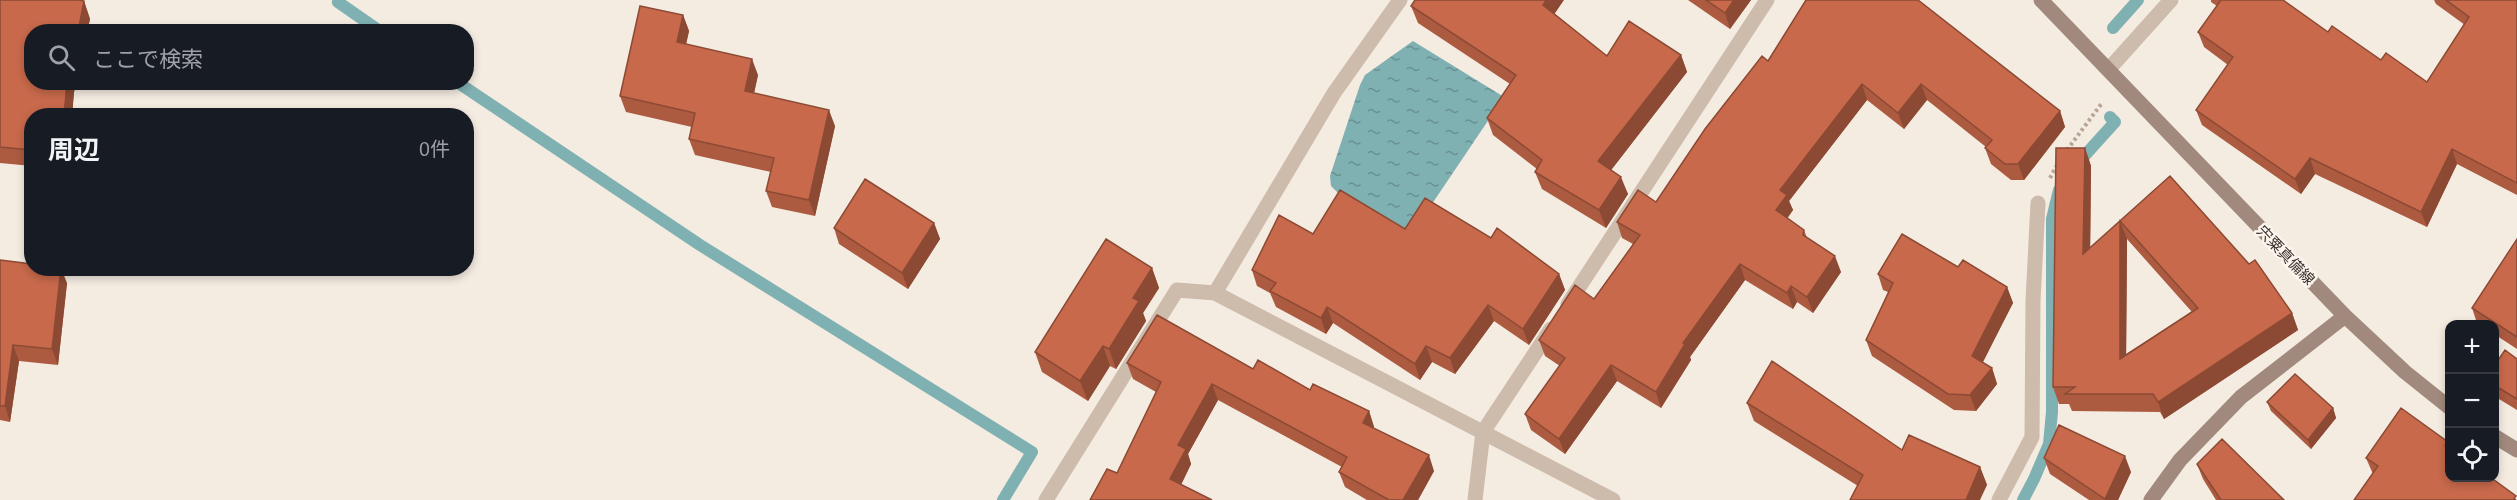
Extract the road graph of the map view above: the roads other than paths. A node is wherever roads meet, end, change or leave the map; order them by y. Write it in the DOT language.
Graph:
graph roads {
  1 [pos="1400,0"];
  2 [pos="1767,0"];
  3 [pos="2041,0"];
  4 [pos="2171,0"];
  5 [pos="2114,75"];
  6 [pos="2038,203"];
  7 [pos="1215,293"];
  8 [pos="2345,316"];
  9 [pos="2445,404"];
  10 [pos="1483,432"];
  11 [pos="2499,439"];
  12 [pos="2517,450"];
  13 [pos="1046,500"];
  14 [pos="1475,500"];
  15 [pos="1613,500"];
  16 [pos="1999,500"];
  17 [pos="2151,500"];
  1 -- 7 [label="street"];
  2 -- 10 [label="street"];
  3 -- 5 [label="main road, 宍粟真備線"];
  4 -- 5 [label="street"];
  5 -- 8 [label="main road, 宍粟真備線"];
  6 -- 16 [label="street"];
  7 -- 10 [label="street"];
  7 -- 13 [label="street"];
  8 -- 9 [label="main road, 宍粟真備線"];
  8 -- 17 [label="main road"];
  10 -- 14 [label="street"];
  10 -- 15 [label="street"];
  11 -- 12 [label="main road"];
}
